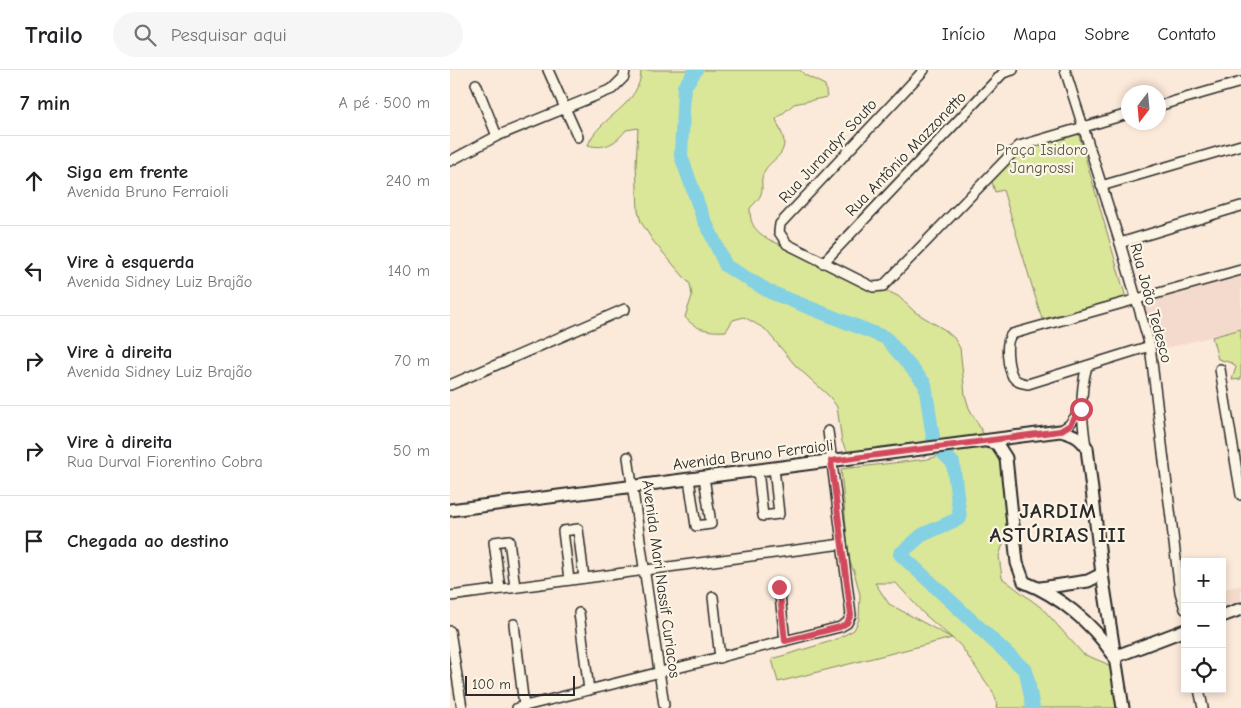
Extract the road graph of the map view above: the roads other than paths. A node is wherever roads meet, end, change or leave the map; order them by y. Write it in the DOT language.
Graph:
graph roads {
  1 [pos="548,70"];
  2 [pos="625,70"];
  3 [pos="924,70"];
  4 [pos="1013,70"];
  5 [pos="1065,70"];
  6 [pos="1241,82"];
  7 [pos="476,84"];
  8 [pos="1166,104"];
  9 [pos="565,108"];
  10 [pos="1121,116"];
  11 [pos="1083,127"];
  12 [pos="496,136"];
  13 [pos="578,137"];
  14 [pos="1241,145"];
  15 [pos="450,161"];
  16 [pos="1101,186"];
  17 [pos="1241,206"];
  18 [pos="1120,243"];
  19 [pos="823,263"];
  20 [pos="1241,270"];
  21 [pos="1136,299"];
  22 [pos="625,309"];
  23 [pos="1150,346"];
  24 [pos="1087,366"];
  25 [pos="1220,369"];
  26 [pos="450,385"];
  27 [pos="1081,409"];
  28 [pos="828,431"];
  29 [pos="1060,431"];
  30 [pos="1020,436"];
  31 [pos="987,441"];
  32 [pos="1087,448"];
  33 [pos="628,457"];
  34 [pos="1006,458"];
  35 [pos="831,461"];
  36 [pos="774,468"];
  37 [pos="758,470"];
  38 [pos="704,477"];
  39 [pos="689,479"];
  40 [pos="632,486"];
  41 [pos="1241,495"];
  42 [pos="450,510"];
  43 [pos="842,544"];
  44 [pos="644,570"];
  45 [pos="1102,574"];
  46 [pos="584,578"];
  47 [pos="570,580"];
  48 [pos="515,587"];
  49 [pos="779,587"];
  50 [pos="1041,588"];
  51 [pos="500,589"];
  52 [pos="450,596"];
  53 [pos="713,598"];
  54 [pos="1183,603"];
  55 [pos="1241,609"];
  56 [pos="579,613"];
  57 [pos="1226,615"];
  58 [pos="514,624"];
  59 [pos="450,631"];
  60 [pos="1181,632"];
  61 [pos="785,641"];
  62 [pos="1114,657"];
  63 [pos="720,658"];
  64 [pos="659,674"];
  65 [pos="589,690"];
  66 [pos="1200,693"];
  67 [pos="664,706"];
  68 [pos="520,707"];
  69 [pos="462,708"];
  70 [pos="1123,708"];
  71 [pos="1202,708"];
  1 -- 9 [label="street"];
  2 -- 9 [label="street"];
  3 -- 19 [label="street, Rua Jurandyr Souto"];
  4 -- 19 [label="street, Rua Antônio Mazzonetto"];
  5 -- 11 [label="street, Rua João Tedesco"];
  6 -- 8 [label="street"];
  7 -- 12 [label="street"];
  9 -- 12 [label="street"];
  9 -- 13 [label="street"];
  10 -- 11 [label="street"];
  11 -- 16 [label="street, Rua João Tedesco"];
  11 -- 19 [label="street"];
  12 -- 15 [label="street"];
  14 -- 16 [label="street"];
  16 -- 18 [label="street, Rua João Tedesco"];
  17 -- 18 [label="street"];
  18 -- 21 [label="street, Rua João Tedesco"];
  20 -- 21 [label="street"];
  21 -- 23 [label="street, Rua João Tedesco"];
  21 -- 24 [label="street"];
  22 -- 26 [label="street"];
  23 -- 24 [label="street"];
  23 -- 54 [label="street, Rua João Tedesco"];
  24 -- 27 [label="street"];
  25 -- 41 [label="street"];
  27 -- 29 [label="street"];
  27 -- 32 [label="street"];
  28 -- 35 [label="street"];
  29 -- 30 [label="street, Avenida Bruno Ferraioli"];
  29 -- 32 [label="street"];
  30 -- 31 [label="street, Avenida Bruno Ferraioli"];
  30 -- 34 [label="street"];
  31 -- 34 [label="street"];
  31 -- 35 [label="street, Avenida Bruno Ferraioli"];
  32 -- 45 [label="street"];
  33 -- 40 [label="street, Avenida Mari Nassif Curiacos"];
  34 -- 50 [label="street"];
  35 -- 36 [label="street, Avenida Bruno Ferraioli"];
  35 -- 43 [label="street"];
  36 -- 37 [label="street, Avenida Bruno Ferraioli"];
  36 -- 37 [label="street"];
  37 -- 38 [label="street, Avenida Bruno Ferraioli"];
  38 -- 39 [label="street, Avenida Bruno Ferraioli"];
  38 -- 39 [label="street"];
  39 -- 40 [label="street, Avenida Bruno Ferraioli"];
  40 -- 42 [label="street, Avenida Bruno Ferraioli"];
  40 -- 44 [label="street, Avenida Mari Nassif Curiacos"];
  43 -- 44 [label="street"];
  43 -- 61 [label="street"];
  44 -- 46 [label="street"];
  44 -- 64 [label="street, Avenida Mari Nassif Curiacos"];
  45 -- 50 [label="street"];
  45 -- 62 [label="street"];
  46 -- 47 [label="street"];
  46 -- 47 [label="street"];
  47 -- 48 [label="street"];
  48 -- 51 [label="street"];
  48 -- 51 [label="street"];
  49 -- 61 [label="street"];
  50 -- 62 [label="street"];
  51 -- 52 [label="street"];
  53 -- 63 [label="street"];
  55 -- 57 [label="street"];
  56 -- 65 [label="street"];
  58 -- 68 [label="street"];
  59 -- 69 [label="street"];
  60 -- 62 [label="street"];
  61 -- 63 [label="street"];
  62 -- 70 [label="street"];
  63 -- 64 [label="street"];
  64 -- 65 [label="street"];
  64 -- 67 [label="street, Avenida Mari Nassif Curiacos"];
  65 -- 68 [label="street"];
  66 -- 71 [label="street"];
}
